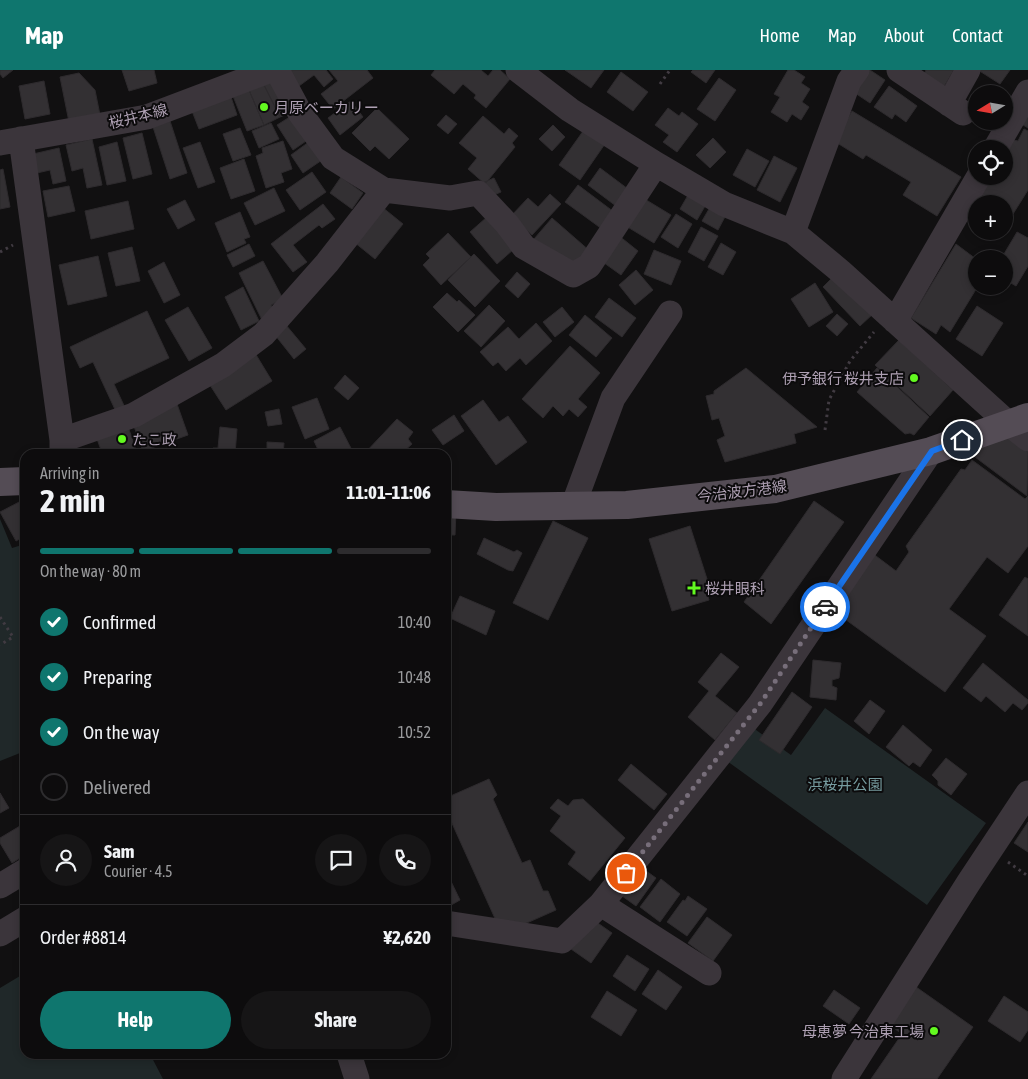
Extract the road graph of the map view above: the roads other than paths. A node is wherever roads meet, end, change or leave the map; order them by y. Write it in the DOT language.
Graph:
graph roads {
  1 [pos="271,70"];
  2 [pos="277,70"];
  3 [pos="518,70"];
  4 [pos="898,70"];
  5 [pos="968,70"];
  6 [pos="846,74"];
  7 [pos="1028,92"];
  8 [pos="1000,140"];
  9 [pos="11,141"];
  10 [pos="656,164"];
  11 [pos="973,185"];
  12 [pos="384,190"];
  13 [pos="793,232"];
  14 [pos="670,313"];
  15 [pos="891,317"];
  16 [pos="1022,427"];
  17 [pos="62,447"];
  18 [pos="932,451"];
  19 [pos="20,481"];
  20 [pos="0,482"];
  21 [pos="451,504"];
  22 [pos="573,506"];
  23 [pos="1028,793"];
  24 [pos="20,874"];
  25 [pos="0,886"];
  26 [pos="601,904"];
  27 [pos="20,922"];
  28 [pos="451,924"];
  29 [pos="0,934"];
  30 [pos="709,973"];
  31 [pos="351,1059"];
  32 [pos="357,1079"];
  33 [pos="844,1079"];
  1 -- 9 [label="street, 桜井本線"];
  2 -- 12 [label="street"];
  3 -- 10 [label="street"];
  4 -- 5 [label="street"];
  6 -- 13 [label="street"];
  7 -- 8 [label="street"];
  9 -- 17 [label="street"];
  10 -- 12 [label="street"];
  10 -- 13 [label="street"];
  11 -- 15 [label="street"];
  12 -- 17 [label="street"];
  13 -- 15 [label="street"];
  14 -- 22 [label="street"];
  15 -- 16 [label="street"];
  16 -- 18 [label="main road, 今治波方港線"];
  18 -- 22 [label="main road, 今治波方港線"];
  18 -- 26 [label="street"];
  19 -- 20 [label="main road"];
  21 -- 22 [label="main road, 今治波方港線"];
  23 -- 33 [label="street"];
  24 -- 25 [label="street"];
  26 -- 28 [label="street"];
  26 -- 30 [label="street"];
  27 -- 29 [label="street"];
  31 -- 32 [label="street"];
}
